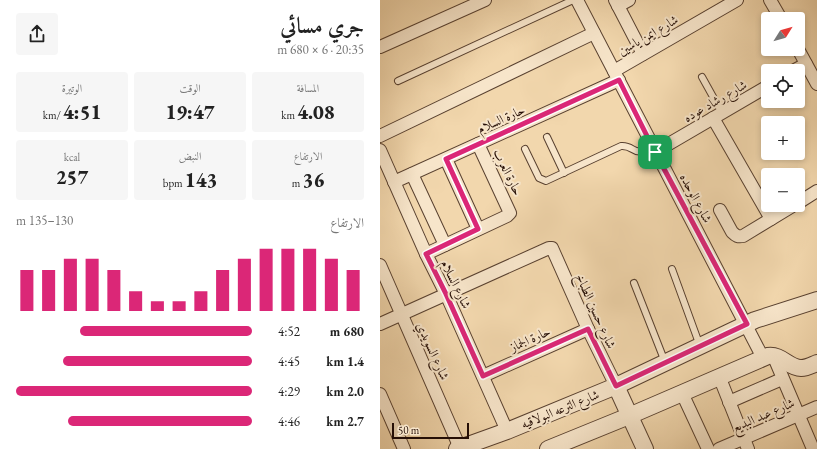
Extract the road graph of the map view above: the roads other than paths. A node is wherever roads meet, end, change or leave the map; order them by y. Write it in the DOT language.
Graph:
graph roads {
  1 [pos="485,0"];
  2 [pos="573,0"];
  3 [pos="577,0"];
  4 [pos="629,0"];
  5 [pos="737,0"];
  6 [pos="770,0"];
  7 [pos="617,3"];
  8 [pos="777,12"];
  9 [pos="594,33"];
  10 [pos="380,47"];
  11 [pos="643,54"];
  12 [pos="802,56"];
  13 [pos="806,64"];
  14 [pos="616,76"];
  15 [pos="702,77"];
  16 [pos="398,81"];
  17 [pos="816,81"];
  18 [pos="761,90"];
  19 [pos="718,116"];
  20 [pos="380,136"];
  21 [pos="547,137"];
  22 [pos="478,144"];
  23 [pos="525,149"];
  24 [pos="380,150"];
  25 [pos="654,150"];
  26 [pos="446,159"];
  27 [pos="564,173"];
  28 [pos="412,174"];
  29 [pos="394,182"];
  30 [pos="817,191"];
  31 [pos="805,199"];
  32 [pos="720,210"];
  33 [pos="782,212"];
  34 [pos="771,219"];
  35 [pos="478,229"];
  36 [pos="445,245"];
  37 [pos="426,254"];
  38 [pos="381,269"];
  39 [pos="672,269"];
  40 [pos="634,283"];
  41 [pos="446,294"];
  42 [pos="817,300"];
  43 [pos="402,314"];
  44 [pos="380,324"];
  45 [pos="747,324"];
  46 [pos="588,329"];
  47 [pos="700,346"];
  48 [pos="768,357"];
  49 [pos="665,363"];
  50 [pos="817,363"];
  51 [pos="483,376"];
  52 [pos="719,376"];
  53 [pos="782,379"];
  54 [pos="616,386"];
  55 [pos="682,393"];
  56 [pos="380,394"];
  57 [pos="729,402"];
  58 [pos="817,406"];
  59 [pos="630,416"];
  60 [pos="798,416"];
  61 [pos="507,431"];
  62 [pos="746,444"];
  63 [pos="814,447"];
  64 [pos="458,448"];
  65 [pos="404,449"];
  66 [pos="548,449"];
  67 [pos="645,449"];
  68 [pos="708,449"];
  69 [pos="719,449"];
  1 -- 10 [label="street"];
  2 -- 16 [label="lane"];
  3 -- 9 [label="street, شارع الوحده"];
  4 -- 7 [label="street"];
  5 -- 11 [label="street, شارع ايمن ياسين"];
  6 -- 8 [label="street"];
  7 -- 11 [label="street"];
  9 -- 14 [label="street, شارع الوحده"];
  9 -- 20 [label="street"];
  11 -- 14 [label="street, شارع ايمن ياسين"];
  12 -- 13 [label="street"];
  13 -- 17 [label="street"];
  14 -- 22 [label="street, حارة السلام"];
  14 -- 25 [label="street, شارع الوحده"];
  15 -- 19 [label="lane"];
  18 -- 19 [label="street, شارع رشاد عوده"];
  19 -- 25 [label="street, شارع رشاد عوده"];
  19 -- 34 [label="street"];
  21 -- 27 [label="lane"];
  22 -- 26 [label="street, حارة السلام"];
  22 -- 35 [label="street, حارة العرب"];
  23 -- 27 [label="lane"];
  24 -- 29 [label="street, شارع السلام"];
  25 -- 27 [label="lane"];
  25 -- 45 [label="street, شارع الوحده"];
  26 -- 28 [label="street, حارة السلام"];
  26 -- 35 [label="street"];
  28 -- 29 [label="street, حارة السلام"];
  28 -- 36 [label="street"];
  29 -- 37 [label="street, شارع السلام"];
  30 -- 31 [label="street"];
  32 -- 34 [label="street"];
  33 -- 34 [label="street"];
  35 -- 36 [label="street"];
  36 -- 37 [label="street"];
  37 -- 41 [label="street, شارع السلام"];
  38 -- 43 [label="street, شارع السويدي"];
  39 -- 47 [label="lane"];
  40 -- 49 [label="lane"];
  41 -- 43 [label="street"];
  41 -- 46 [label="street, شارع حسين الطباخ"];
  41 -- 51 [label="street, شارع السلام"];
  42 -- 45 [label="street, شارع الترعه البولاقيه"];
  43 -- 44 [label="street"];
  43 -- 64 [label="street, شارع السويدي"];
  45 -- 47 [label="street, شارع الترعه البولاقيه"];
  45 -- 48 [label="street, شارع الوحده"];
  46 -- 51 [label="street, حارة الجماز"];
  46 -- 54 [label="street, شارع حسين الطباخ"];
  47 -- 49 [label="street, شارع الترعه البولاقيه"];
  48 -- 50 [label="street"];
  48 -- 52 [label="street"];
  48 -- 53 [label="street, شارع الوحده"];
  49 -- 54 [label="street, شارع الترعه البولاقيه"];
  51 -- 61 [label="street, شارع السلام"];
  52 -- 55 [label="street"];
  52 -- 57 [label="street"];
  53 -- 57 [label="street"];
  53 -- 60 [label="street, شارع الوحده"];
  54 -- 59 [label="street"];
  54 -- 61 [label="street, شارع الترعه البولاقيه"];
  55 -- 59 [label="street"];
  55 -- 68 [label="street"];
  56 -- 65 [label="street"];
  57 -- 62 [label="street"];
  58 -- 60 [label="street, شارع عبد البديع"];
  59 -- 66 [label="street"];
  59 -- 67 [label="street"];
  60 -- 62 [label="street, شارع عبد البديع"];
  60 -- 63 [label="street, شارع الوحده"];
  61 -- 64 [label="street, شارع الترعه البولاقيه"];
  62 -- 69 [label="street, شارع عبد البديع"];
}
